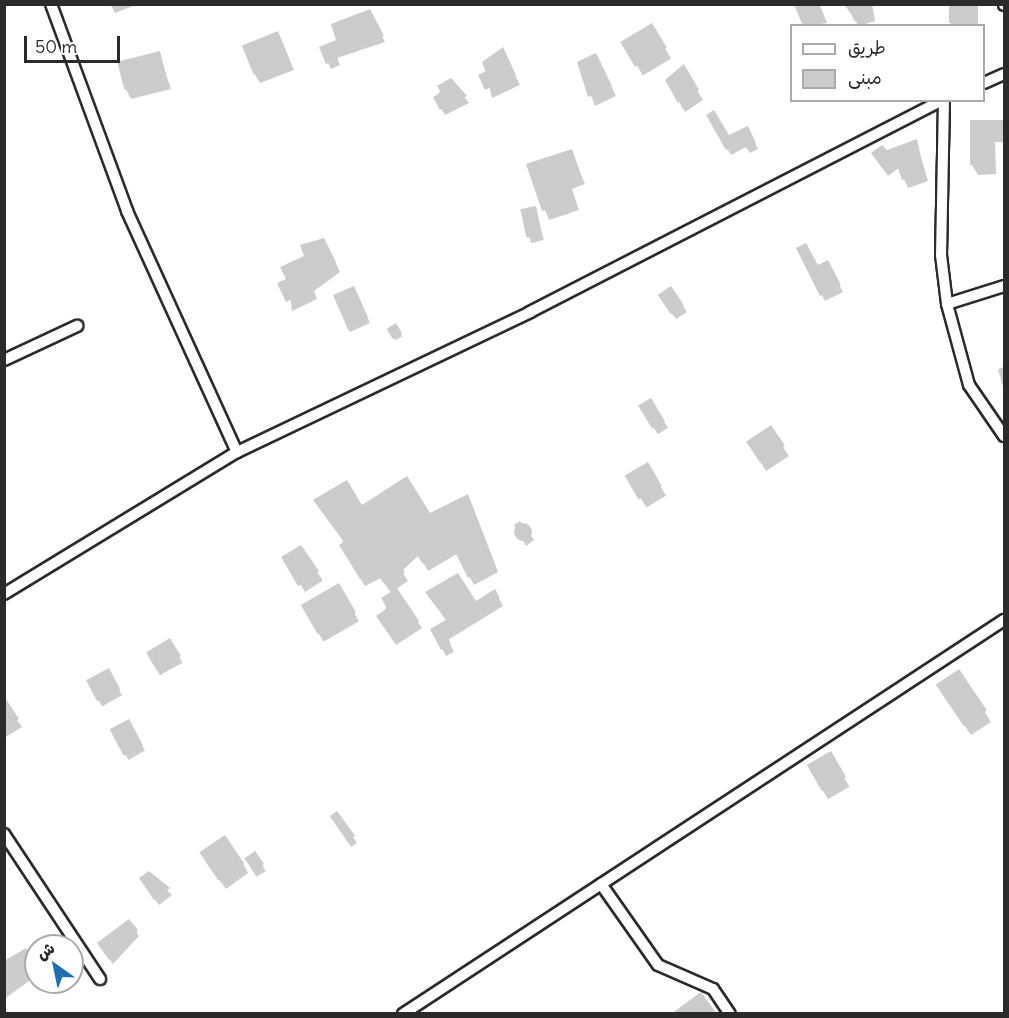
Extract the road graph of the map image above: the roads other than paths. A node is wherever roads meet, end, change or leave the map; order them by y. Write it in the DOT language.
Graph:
graph roads {
  1 [pos="51,4"];
  2 [pos="1005,74"];
  3 [pos="985,83"];
  4 [pos="940,102"];
  5 [pos="944,102"];
  6 [pos="1005,286"];
  7 [pos="947,304"];
  8 [pos="76,326"];
  9 [pos="4,360"];
  10 [pos="1005,436"];
  11 [pos="237,453"];
  12 [pos="4,594"];
  13 [pos="1005,620"];
  14 [pos="4,834"];
  15 [pos="601,884"];
  16 [pos="100,979"];
  17 [pos="403,1014"];
  18 [pos="730,1014"];
  1 -- 11 [label="street"];
  2 -- 3 [label="street"];
  4 -- 11 [label="street"];
  5 -- 7 [label="street"];
  6 -- 7 [label="street"];
  7 -- 10 [label="street"];
  8 -- 9 [label="street"];
  11 -- 12 [label="street"];
  13 -- 15 [label="street"];
  14 -- 16 [label="street"];
  15 -- 17 [label="street"];
  15 -- 18 [label="street"];
}
